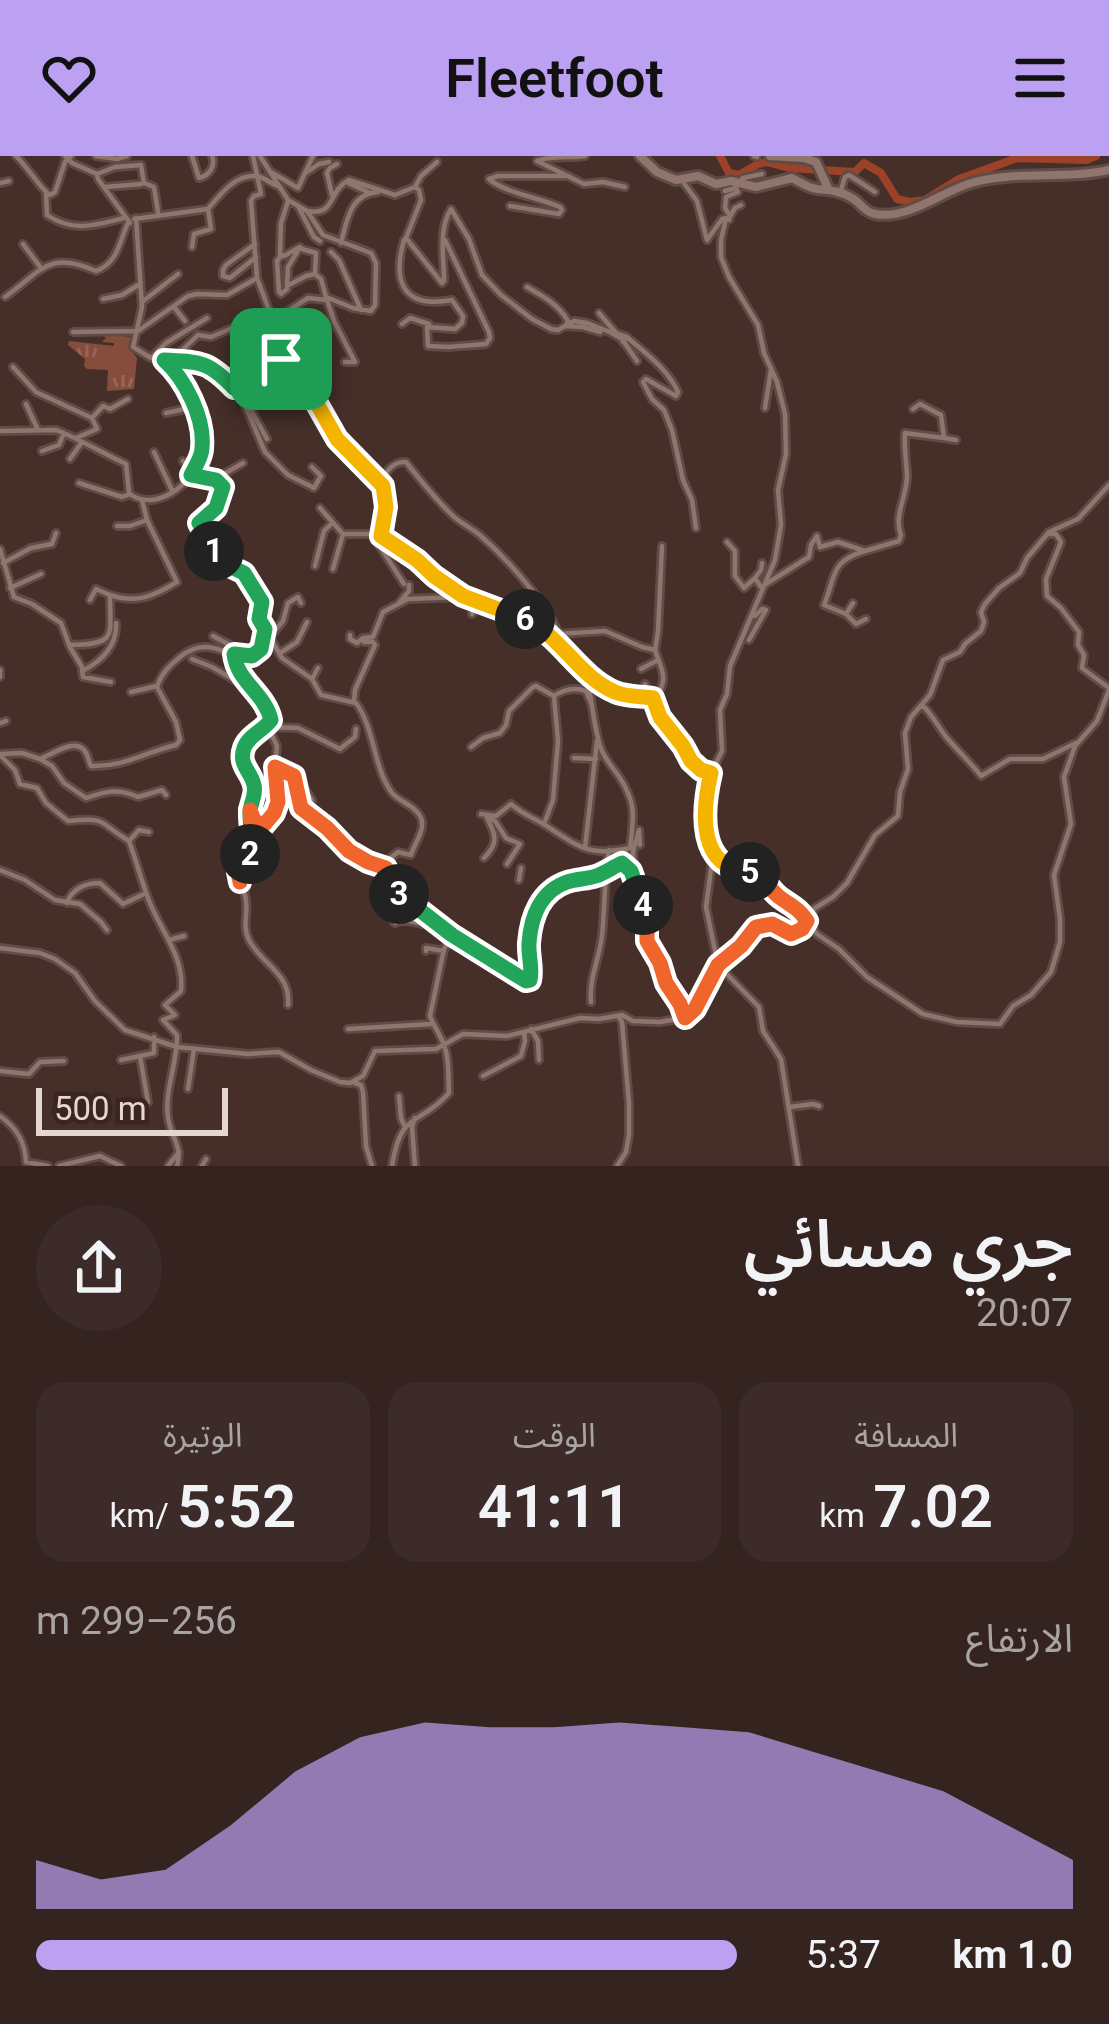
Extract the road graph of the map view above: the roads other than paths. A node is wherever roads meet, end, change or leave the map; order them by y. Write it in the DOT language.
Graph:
graph roads {
  1 [pos="95,156"];
  2 [pos="127,156"];
  3 [pos="192,156"];
  4 [pos="212,156"];
  5 [pos="256,156"];
  6 [pos="313,156"];
  7 [pos="585,156"];
  8 [pos="640,156"];
  9 [pos="770,156"];
  10 [pos="18,157"];
  11 [pos="68,157"];
  12 [pos="117,159"];
  13 [pos="437,162"];
  14 [pos="115,167"];
  15 [pos="1107,170"];
  16 [pos="270,172"];
  17 [pos="97,174"];
  18 [pos="304,174"];
  19 [pos="762,174"];
  20 [pos="569,176"];
  21 [pos="259,177"];
  22 [pos="682,180"];
  23 [pos="9,181"];
  24 [pos="346,182"];
  25 [pos="0,183"];
  26 [pos="144,183"];
  27 [pos="739,183"];
  28 [pos="278,186"];
  29 [pos="105,187"];
  30 [pos="415,187"];
  31 [pos="625,187"];
  32 [pos="829,189"];
  33 [pos="724,191"];
  34 [pos="384,192"];
  35 [pos="875,192"];
  36 [pos="370,193"];
  37 [pos="840,193"];
  38 [pos="46,194"];
  39 [pos="288,200"];
  40 [pos="331,201"];
  41 [pos="742,205"];
  42 [pos="298,206"];
  43 [pos="510,206"];
  44 [pos="208,209"];
  45 [pos="307,211"];
  46 [pos="159,214"];
  47 [pos="730,218"];
  48 [pos="129,220"];
  49 [pos="724,228"];
  50 [pos="136,233"];
  51 [pos="123,235"];
  52 [pos="442,235"];
  53 [pos="406,238"];
  54 [pos="323,239"];
  55 [pos="341,243"];
  56 [pos="22,244"];
  57 [pos="255,244"];
  58 [pos="192,247"];
  59 [pos="300,248"];
  60 [pos="281,256"];
  61 [pos="256,257"];
  62 [pos="42,269"];
  63 [pos="178,274"];
  64 [pos="315,274"];
  65 [pos="257,278"];
  66 [pos="443,283"];
  67 [pos="140,284"];
  68 [pos="527,287"];
  69 [pos="288,288"];
  70 [pos="4,297"];
  71 [pos="326,298"];
  72 [pos="103,299"];
  73 [pos="452,300"];
  74 [pos="142,302"];
  75 [pos="173,306"];
  76 [pos="361,310"];
  77 [pos="288,311"];
  78 [pos="599,313"];
  79 [pos="207,318"];
  80 [pos="185,321"];
  81 [pos="274,323"];
  82 [pos="402,324"];
  83 [pos="417,325"];
  84 [pos="565,325"];
  85 [pos="435,326"];
  86 [pos="426,327"];
  87 [pos="73,332"];
  88 [pos="135,332"];
  89 [pos="277,332"];
  90 [pos="625,339"];
  91 [pos="306,349"];
  92 [pos="151,358"];
  93 [pos="291,358"];
  94 [pos="313,358"];
  95 [pos="168,360"];
  96 [pos="345,362"];
  97 [pos="638,362"];
  98 [pos="13,368"];
  99 [pos="295,368"];
  100 [pos="771,370"];
  101 [pos="272,371"];
  102 [pos="245,380"];
  103 [pos="237,391"];
  104 [pos="128,399"];
  105 [pos="26,404"];
  106 [pos="194,407"];
  107 [pos="765,408"];
  108 [pos="913,409"];
  109 [pos="166,413"];
  110 [pos="92,418"];
  111 [pos="38,430"];
  112 [pos="0,431"];
  113 [pos="64,433"];
  114 [pos="944,438"];
  115 [pos="267,439"];
  116 [pos="79,440"];
  117 [pos="956,440"];
  118 [pos="42,451"];
  119 [pos="154,452"];
  120 [pos="111,458"];
  121 [pos="70,459"];
  122 [pos="183,461"];
  123 [pos="243,463"];
  124 [pos="312,467"];
  125 [pos="111,468"];
  126 [pos="192,473"];
  127 [pos="216,480"];
  128 [pos="80,483"];
  129 [pos="381,484"];
  130 [pos="1109,485"];
  131 [pos="173,492"];
  132 [pos="130,494"];
  133 [pos="141,499"];
  134 [pos="320,508"];
  135 [pos="147,520"];
  136 [pos="332,524"];
  137 [pos="116,526"];
  138 [pos="696,528"];
  139 [pos="56,532"];
  140 [pos="343,533"];
  141 [pos="376,534"];
  142 [pos="1047,535"];
  143 [pos="727,542"];
  144 [pos="662,547"];
  145 [pos="0,548"];
  146 [pos="865,551"];
  147 [pos="3,563"];
  148 [pos="762,563"];
  149 [pos="315,566"];
  150 [pos="332,569"];
  151 [pos="41,574"];
  152 [pos="755,578"];
  153 [pos="761,587"];
  154 [pos="10,588"];
  155 [pos="110,595"];
  156 [pos="465,597"];
  157 [pos="91,599"];
  158 [pos="477,600"];
  159 [pos="301,603"];
  160 [pos="853,603"];
  161 [pos="398,604"];
  162 [pos="472,614"];
  163 [pos="846,614"];
  164 [pos="750,619"];
  165 [pos="866,619"];
  166 [pos="307,622"];
  167 [pos="116,623"];
  168 [pos="265,629"];
  169 [pos="350,635"];
  170 [pos="213,636"];
  171 [pos="556,636"];
  172 [pos="269,638"];
  173 [pos="749,640"];
  174 [pos="364,642"];
  175 [pos="69,645"];
  176 [pos="653,646"];
  177 [pos="280,653"];
  178 [pos="234,654"];
  179 [pos="192,659"];
  180 [pos="658,660"];
  181 [pos="318,668"];
  182 [pos="641,669"];
  183 [pos="584,670"];
  184 [pos="82,671"];
  185 [pos="312,679"];
  186 [pos="112,682"];
  187 [pos="645,684"];
  188 [pos="157,686"];
  189 [pos="1109,689"];
  190 [pos="252,690"];
  191 [pos="130,692"];
  192 [pos="554,696"];
  193 [pos="652,699"];
  194 [pos="354,702"];
  195 [pos="593,705"];
  196 [pos="922,706"];
  197 [pos="268,727"];
  198 [pos="356,729"];
  199 [pos="598,735"];
  200 [pos="1077,742"];
  201 [pos="472,747"];
  202 [pos="0,755"];
  203 [pos="574,758"];
  204 [pos="40,759"];
  205 [pos="596,759"];
  206 [pos="275,767"];
  207 [pos="299,770"];
  208 [pos="711,773"];
  209 [pos="292,776"];
  210 [pos="296,787"];
  211 [pos="166,795"];
  212 [pos="250,810"];
  213 [pos="484,815"];
  214 [pos="310,816"];
  215 [pos="544,824"];
  216 [pos="148,832"];
  217 [pos="130,841"];
  218 [pos="640,845"];
  219 [pos="585,849"];
  220 [pos="609,850"];
  221 [pos="709,850"];
  222 [pos="484,858"];
  223 [pos="507,864"];
  224 [pos="381,866"];
  225 [pos="521,868"];
  226 [pos="0,870"];
  227 [pos="605,871"];
  228 [pos="633,877"];
  229 [pos="519,880"];
  230 [pos="638,892"];
  231 [pos="146,893"];
  232 [pos="67,902"];
  233 [pos="380,904"];
  234 [pos="638,907"];
  235 [pos="807,921"];
  236 [pos="437,922"];
  237 [pos="802,929"];
  238 [pos="107,930"];
  239 [pos="814,932"];
  240 [pos="452,935"];
  241 [pos="184,936"];
  242 [pos="169,940"];
  243 [pos="0,948"];
  244 [pos="444,951"];
  245 [pos="426,952"];
  246 [pos="718,965"];
  247 [pos="591,1002"];
  248 [pos="288,1005"];
  249 [pos="618,1016"];
  250 [pos="685,1018"];
  251 [pos="431,1024"];
  252 [pos="348,1029"];
  253 [pos="528,1030"];
  254 [pos="154,1037"];
  255 [pos="444,1045"];
  256 [pos="177,1047"];
  257 [pos="194,1049"];
  258 [pos="140,1056"];
  259 [pos="121,1060"];
  260 [pos="539,1060"];
  261 [pos="64,1061"];
  262 [pos="0,1071"];
  263 [pos="483,1076"];
  264 [pos="350,1083"];
  265 [pos="188,1089"];
  266 [pos="399,1096"];
  267 [pos="148,1102"];
  268 [pos="819,1106"];
  269 [pos="790,1107"];
  270 [pos="0,1116"];
  271 [pos="415,1118"];
  272 [pos="405,1126"];
  273 [pos="423,1132"];
  274 [pos="412,1135"];
  275 [pos="179,1151"];
  276 [pos="48,1166"];
  277 [pos="59,1166"];
  278 [pos="121,1166"];
  279 [pos="168,1166"];
  280 [pos="177,1166"];
  281 [pos="372,1166"];
  282 [pos="392,1166"];
  283 [pos="415,1166"];
  284 [pos="616,1166"];
  285 [pos="798,1166"];
  1 -- 12 [label="street"];
  2 -- 12 [label="street"];
  3 -- 4 [label="street"];
  5 -- 16 [label="street"];
  5 -- 21 [label="street"];
  6 -- 18 [label="street"];
  7 -- 20 [label="street"];
  8 -- 22 [label="street"];
  9 -- 32 [label="street"];
  10 -- 38 [label="street"];
  11 -- 17 [label="street"];
  11 -- 38 [label="street"];
  12 -- 14 [label="street"];
  13 -- 30 [label="street"];
  14 -- 17 [label="street"];
  14 -- 26 [label="street"];
  15 -- 37 [label="street"];
  16 -- 18 [label="street"];
  16 -- 28 [label="street"];
  17 -- 29 [label="street"];
  18 -- 40 [label="street"];
  19 -- 27 [label="street"];
  20 -- 31 [label="street"];
  20 -- 43 [label="street"];
  21 -- 28 [label="street"];
  21 -- 44 [label="street"];
  21 -- 57 [label="street"];
  22 -- 27 [label="street"];
  22 -- 49 [label="street"];
  23 -- 25 [label="street"];
  24 -- 34 [label="street"];
  24 -- 36 [label="street"];
  24 -- 40 [label="street"];
  26 -- 29 [label="street"];
  26 -- 46 [label="street"];
  27 -- 32 [label="street"];
  28 -- 39 [label="street"];
  29 -- 48 [label="street"];
  30 -- 34 [label="street"];
  30 -- 53 [label="street"];
  32 -- 37 [label="street"];
  33 -- 47 [label="street"];
  34 -- 36 [label="street"];
  35 -- 37 [label="street"];
  36 -- 55 [label="street"];
  38 -- 48 [label="street"];
  39 -- 42 [label="street"];
  39 -- 60 [label="street"];
  40 -- 45 [label="street"];
  41 -- 47 [label="street"];
  42 -- 45 [label="street"];
  42 -- 54 [label="street"];
  44 -- 46 [label="street"];
  44 -- 58 [label="street"];
  45 -- 54 [label="street"];
  46 -- 48 [label="street"];
  47 -- 49 [label="street"];
  48 -- 50 [label="street"];
  48 -- 50 [label="street"];
  48 -- 51 [label="street"];
  49 -- 100 [label="street"];
  50 -- 51 [label="street"];
  50 -- 67 [label="street"];
  51 -- 62 [label="street"];
  52 -- 66 [label="street"];
  52 -- 84 [label="street"];
  52 -- 86 [label="street"];
  53 -- 66 [label="street"];
  53 -- 73 [label="street"];
  54 -- 55 [label="street"];
  54 -- 76 [label="street"];
  55 -- 76 [label="street"];
  56 -- 62 [label="street"];
  57 -- 61 [label="street"];
  57 -- 61 [label="street"];
  59 -- 60 [label="street"];
  59 -- 64 [label="street"];
  59 -- 69 [label="street"];
  60 -- 69 [label="street"];
  61 -- 65 [label="street"];
  62 -- 70 [label="street"];
  63 -- 74 [label="street"];
  64 -- 69 [label="street"];
  64 -- 71 [label="street"];
  65 -- 75 [label="street"];
  65 -- 81 [label="street"];
  66 -- 73 [label="street"];
  67 -- 72 [label="street"];
  67 -- 74 [label="street"];
  68 -- 84 [label="street"];
  71 -- 76 [label="street"];
  71 -- 77 [label="street"];
  71 -- 96 [label="street"];
  73 -- 85 [label="street"];
  74 -- 88 [label="street"];
  75 -- 80 [label="street"];
  75 -- 88 [label="street"];
  78 -- 90 [label="street"];
  79 -- 92 [label="street"];
  81 -- 89 [label="street"];
  81 -- 95 [label="street"];
  82 -- 85 [label="street"];
  83 -- 86 [label="street"];
  84 -- 90 [label="street"];
  85 -- 86 [label="street"];
  87 -- 88 [label="street"];
  88 -- 92 [label="street"];
  89 -- 91 [label="street"];
  89 -- 93 [label="street"];
  90 -- 97 [label="street"];
  90 -- 138 [label="street"];
  92 -- 95 [label="street"];
  93 -- 99 [label="street"];
  93 -- 102 [label="street"];
  94 -- 99 [label="street"];
  95 -- 103 [label="street"];
  95 -- 106 [label="street"];
  98 -- 110 [label="street"];
  99 -- 129 [label="street"];
  100 -- 107 [label="street"];
  100 -- 153 [label="street"];
  101 -- 102 [label="street"];
  102 -- 103 [label="street"];
  103 -- 115 [label="street"];
  103 -- 124 [label="street"];
  104 -- 110 [label="street"];
  105 -- 111 [label="street"];
  106 -- 109 [label="street"];
  106 -- 126 [label="street"];
  108 -- 114 [label="street"];
  110 -- 116 [label="street"];
  111 -- 112 [label="street"];
  111 -- 113 [label="street"];
  113 -- 116 [label="street"];
  113 -- 118 [label="street"];
  114 -- 117 [label="street"];
  114 -- 146 [label="street"];
  116 -- 120 [label="street"];
  116 -- 121 [label="street"];
  119 -- 131 [label="street"];
  120 -- 125 [label="street"];
  120 -- 132 [label="street"];
  122 -- 126 [label="street"];
  123 -- 127 [label="street"];
  126 -- 127 [label="street"];
  126 -- 131 [label="street"];
  127 -- 168 [label="street"];
  128 -- 132 [label="street"];
  129 -- 141 [label="street"];
  129 -- 171 [label="street"];
  130 -- 142 [label="street"];
  131 -- 133 [label="street"];
  132 -- 133 [label="street"];
  133 -- 135 [label="street"];
  134 -- 136 [label="street"];
  135 -- 137 [label="street"];
  135 -- 155 [label="street"];
  136 -- 140 [label="street"];
  136 -- 149 [label="street"];
  139 -- 147 [label="street"];
  140 -- 141 [label="street"];
  140 -- 150 [label="street"];
  141 -- 156 [label="street"];
  141 -- 161 [label="street"];
  142 -- 189 [label="street"];
  142 -- 196 [label="street"];
  143 -- 152 [label="street"];
  144 -- 176 [label="street"];
  145 -- 147 [label="street"];
  146 -- 153 [label="street"];
  146 -- 163 [label="street"];
  147 -- 154 [label="street"];
  148 -- 152 [label="street"];
  151 -- 154 [label="street"];
  152 -- 153 [label="street"];
  153 -- 164 [label="street"];
  154 -- 175 [label="street"];
  155 -- 157 [label="street"];
  155 -- 175 [label="street"];
  156 -- 158 [label="street"];
  156 -- 161 [label="street"];
  158 -- 162 [label="street"];
  158 -- 171 [label="street"];
  159 -- 172 [label="street"];
  160 -- 163 [label="street"];
  161 -- 169 [label="street"];
  163 -- 165 [label="street"];
  164 -- 173 [label="street"];
  164 -- 208 [label="street"];
  166 -- 177 [label="street"];
  167 -- 184 [label="street"];
  168 -- 172 [label="street"];
  168 -- 178 [label="street"];
  170 -- 178 [label="street"];
  171 -- 176 [label="street"];
  171 -- 183 [label="street"];
  172 -- 177 [label="street"];
  174 -- 194 [label="street"];
  175 -- 184 [label="street"];
  176 -- 180 [label="street"];
  177 -- 185 [label="street"];
  178 -- 188 [label="street"];
  178 -- 190 [label="street"];
  179 -- 190 [label="street"];
  180 -- 182 [label="street"];
  180 -- 193 [label="street"];
  181 -- 185 [label="street"];
  183 -- 193 [label="street"];
  183 -- 195 [label="street"];
  184 -- 186 [label="street"];
  185 -- 194 [label="street"];
  187 -- 193 [label="street"];
  188 -- 191 [label="street"];
  188 -- 204 [label="street"];
  189 -- 200 [label="street"];
  190 -- 197 [label="street"];
  192 -- 195 [label="street"];
  192 -- 201 [label="street"];
  192 -- 215 [label="street"];
  193 -- 208 [label="street"];
  194 -- 224 [label="street"];
  195 -- 199 [label="street"];
  196 -- 200 [label="street"];
  196 -- 235 [label="street"];
  197 -- 198 [label="street"];
  197 -- 206 [label="street"];
  197 -- 212 [label="street"];
  199 -- 205 [label="street"];
  199 -- 220 [label="street"];
  200 -- 239 [label="street"];
  202 -- 204 [label="street"];
  202 -- 217 [label="street"];
  203 -- 205 [label="street"];
  204 -- 211 [label="street"];
  205 -- 219 [label="street"];
  206 -- 209 [label="street"];
  206 -- 212 [label="street"];
  207 -- 209 [label="street"];
  208 -- 221 [label="street"];
  209 -- 210 [label="street"];
  210 -- 214 [label="street"];
  210 -- 214 [label="street"];
  212 -- 248 [label="street"];
  213 -- 215 [label="street"];
  213 -- 222 [label="street"];
  213 -- 223 [label="street"];
  214 -- 224 [label="street"];
  215 -- 219 [label="street"];
  216 -- 217 [label="street"];
  217 -- 231 [label="street"];
  218 -- 228 [label="street"];
  219 -- 220 [label="street"];
  220 -- 227 [label="street"];
  221 -- 235 [label="street"];
  221 -- 246 [label="street"];
  224 -- 236 [label="street"];
  225 -- 229 [label="street"];
  226 -- 232 [label="street"];
  227 -- 228 [label="street"];
  227 -- 240 [label="street"];
  227 -- 247 [label="street"];
  228 -- 230 [label="street"];
  230 -- 234 [label="street"];
  230 -- 250 [label="street"];
  231 -- 232 [label="street"];
  231 -- 242 [label="street"];
  232 -- 238 [label="street"];
  233 -- 236 [label="street"];
  235 -- 237 [label="street"];
  235 -- 239 [label="street"];
  236 -- 240 [label="street"];
  237 -- 239 [label="street"];
  237 -- 246 [label="street"];
  240 -- 244 [label="street"];
  241 -- 242 [label="street"];
  242 -- 256 [label="street"];
  243 -- 254 [label="street"];
  244 -- 245 [label="street"];
  244 -- 251 [label="street"];
  246 -- 250 [label="street"];
  246 -- 269 [label="street"];
  249 -- 250 [label="street"];
  249 -- 253 [label="street"];
  249 -- 284 [label="street"];
  251 -- 252 [label="street"];
  251 -- 255 [label="street"];
  253 -- 255 [label="street"];
  253 -- 260 [label="street"];
  253 -- 263 [label="street"];
  254 -- 256 [label="street"];
  254 -- 258 [label="street"];
  255 -- 264 [label="street"];
  255 -- 271 [label="street"];
  256 -- 257 [label="street"];
  256 -- 275 [label="street"];
  257 -- 264 [label="street"];
  257 -- 265 [label="street"];
  258 -- 259 [label="street"];
  258 -- 267 [label="street"];
  261 -- 262 [label="street"];
  264 -- 281 [label="street"];
  266 -- 272 [label="street"];
  268 -- 269 [label="street"];
  269 -- 285 [label="street"];
  270 -- 276 [label="street"];
  271 -- 272 [label="street"];
  271 -- 274 [label="street"];
  272 -- 282 [label="street"];
  273 -- 274 [label="street"];
  274 -- 283 [label="street"];
  275 -- 279 [label="street"];
  275 -- 280 [label="street"];
  277 -- 278 [label="street"];
}
